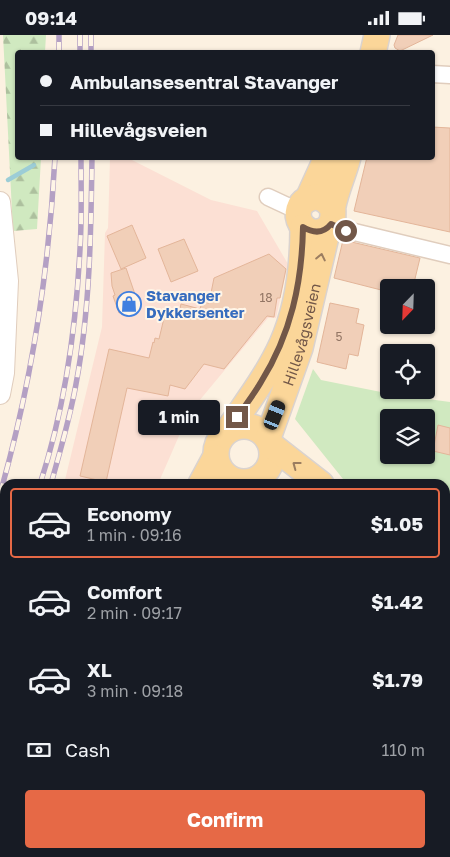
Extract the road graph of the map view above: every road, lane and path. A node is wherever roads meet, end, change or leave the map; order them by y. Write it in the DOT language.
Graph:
graph roads {
  1 [pos="360,35"];
  2 [pos="377,35"];
  3 [pos="357,50"];
  4 [pos="374,50"];
  5 [pos="435,74"];
  6 [pos="450,75"];
  7 [pos="326,160"];
  8 [pos="347,160"];
  9 [pos="268,197"];
  10 [pos="0,202"];
  11 [pos="303,212"];
  12 [pos="330,220"];
  13 [pos="450,255"];
  14 [pos="0,394"];
  15 [pos="229,429"];
  16 [pos="269,442"];
  17 [pos="215,458"];
  18 [pos="204,479"];
  19 [pos="231,479"];
  20 [pos="259,479"];
  21 [pos="315,479"];
  1 -- 3 [label="main road"];
  2 -- 4 [label="main road"];
  5 -- 6 [label="street"];
  7 -- 11 [label="main road, Hillevågsveien"];
  8 -- 12 [label="main road, Hillevågsveien"];
  9 -- 11 [label="street"];
  10 -- 14 [label="street"];
  11 -- 12 [label="main road"];
  11 -- 15 [label="main road, Hillevågsveien"];
  12 -- 13 [label="street"];
  16 -- 12 [label="main road, Hillevågsveien, one-way"];
  15 -- 16 [label="main road"];
  15 -- 17 [label="main road"];
  16 -- 20 [label="main road"];
  21 -- 16 [label="main road, one-way"];
  17 -- 18 [label="main road"];
  17 -- 19 [label="main road"];
}
